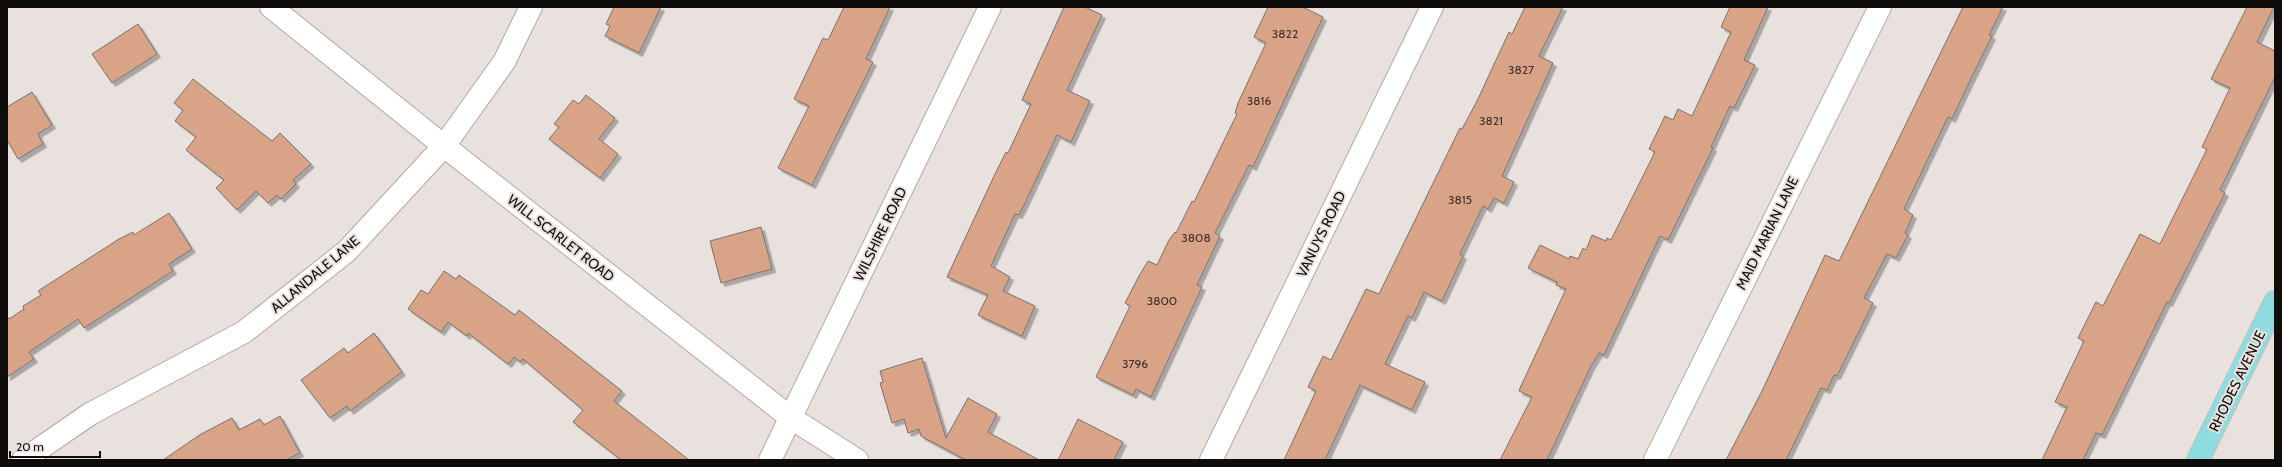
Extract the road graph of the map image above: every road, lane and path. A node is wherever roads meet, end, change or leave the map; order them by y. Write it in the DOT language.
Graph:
graph roads {
  1 [pos="271,7"];
  2 [pos="531,7"];
  3 [pos="990,7"];
  4 [pos="1432,7"];
  5 [pos="1880,7"];
  6 [pos="444,146"];
  7 [pos="2275,302"];
  8 [pos="791,418"];
  9 [pos="23,460"];
  10 [pos="770,460"];
  11 [pos="857,460"];
  12 [pos="1210,460"];
  13 [pos="1655,460"];
  14 [pos="2198,460"];
  1 -- 6 [label="street, WILL SCARLET ROAD"];
  2 -- 6 [label="street, ALLANDALE LANE"];
  3 -- 8 [label="street, WILSHIRE ROAD"];
  4 -- 12 [label="street, VANUYS ROAD"];
  5 -- 13 [label="street, MAID MARIAN LANE"];
  6 -- 8 [label="street, WILL SCARLET ROAD"];
  6 -- 9 [label="street, ALLANDALE LANE"];
  7 -- 14 [label="main road, RHODES AVENUE"];
  8 -- 10 [label="street, WILSHIRE ROAD"];
  8 -- 11 [label="street, WILL SCARLET ROAD"];
}
